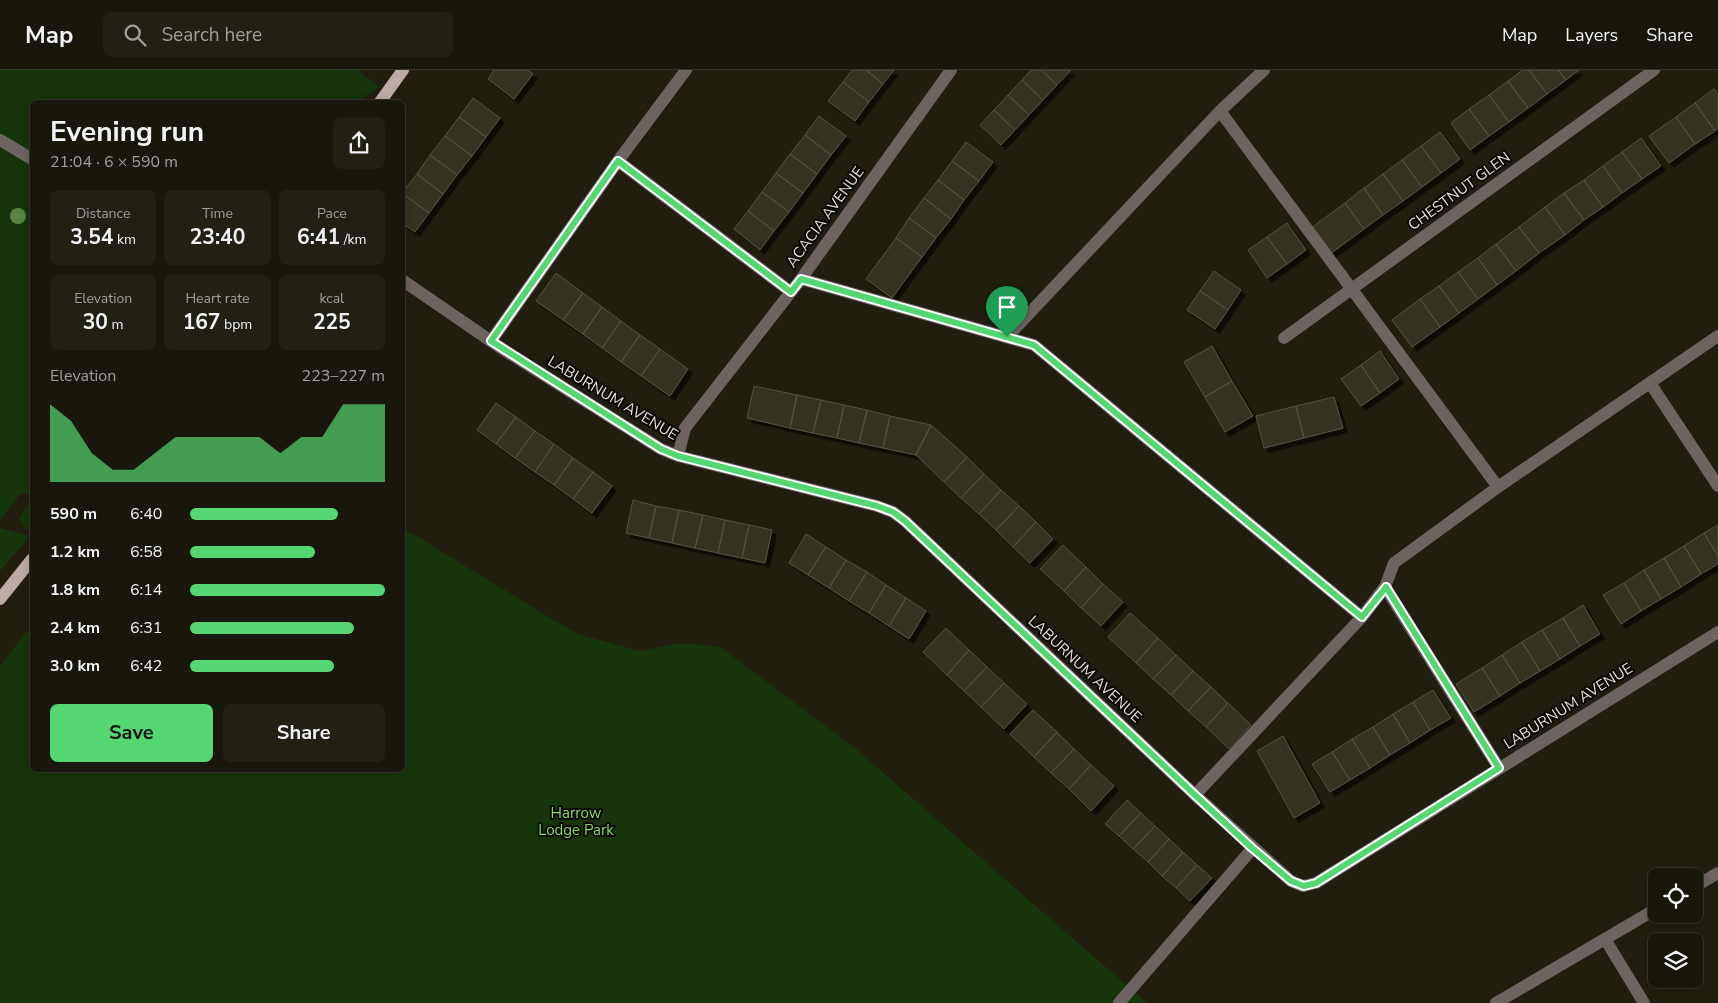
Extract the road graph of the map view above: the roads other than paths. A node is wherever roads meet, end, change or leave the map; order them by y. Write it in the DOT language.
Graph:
graph roads {
  1 [pos="403,70"];
  2 [pos="686,70"];
  3 [pos="951,70"];
  4 [pos="1264,70"];
  5 [pos="1654,70"];
  6 [pos="381,100"];
  7 [pos="1220,110"];
  8 [pos="0,140"];
  9 [pos="30,158"];
  10 [pos="618,161"];
  11 [pos="801,279"];
  12 [pos="405,282"];
  13 [pos="1351,290"];
  14 [pos="791,292"];
  15 [pos="1718,336"];
  16 [pos="1007,337"];
  17 [pos="1284,338"];
  18 [pos="491,341"];
  19 [pos="1650,383"];
  20 [pos="678,456"];
  21 [pos="1718,486"];
  22 [pos="1498,488"];
  23 [pos="30,561"];
  24 [pos="1386,587"];
  25 [pos="0,599"];
  26 [pos="1362,617"];
  27 [pos="1717,634"];
  28 [pos="1499,768"];
  29 [pos="1195,795"];
  30 [pos="1252,848"];
  31 [pos="1718,873"];
  32 [pos="1703,882"];
  33 [pos="1648,914"];
  34 [pos="1605,939"];
  35 [pos="1119,1003"];
  36 [pos="1496,1003"];
  37 [pos="1644,1003"];
  1 -- 6 [label="main road"];
  2 -- 10 [label="street"];
  3 -- 11 [label="street, ACACIA AVENUE"];
  4 -- 7 [label="street"];
  5 -- 13 [label="street, CHESTNUT GLEN"];
  7 -- 13 [label="street"];
  7 -- 16 [label="street"];
  8 -- 9 [label="street"];
  10 -- 14 [label="street"];
  10 -- 18 [label="street"];
  11 -- 14 [label="street, ACACIA AVENUE"];
  11 -- 16 [label="street"];
  12 -- 18 [label="street, LABURNUM AVENUE"];
  13 -- 17 [label="street, CHESTNUT GLEN"];
  13 -- 22 [label="street"];
  14 -- 20 [label="street, ACACIA AVENUE"];
  15 -- 19 [label="street"];
  16 -- 26 [label="street"];
  18 -- 20 [label="street, LABURNUM AVENUE"];
  19 -- 21 [label="street"];
  19 -- 22 [label="street"];
  20 -- 29 [label="street, LABURNUM AVENUE"];
  22 -- 24 [label="street"];
  23 -- 25 [label="main road"];
  24 -- 26 [label="street"];
  24 -- 28 [label="street"];
  26 -- 29 [label="street"];
  27 -- 28 [label="street, LABURNUM AVENUE"];
  28 -- 30 [label="street, LABURNUM AVENUE"];
  29 -- 30 [label="street, LABURNUM AVENUE"];
  30 -- 35 [label="street"];
  31 -- 32 [label="street"];
  33 -- 34 [label="street"];
  34 -- 36 [label="street"];
  34 -- 37 [label="street"];
}
